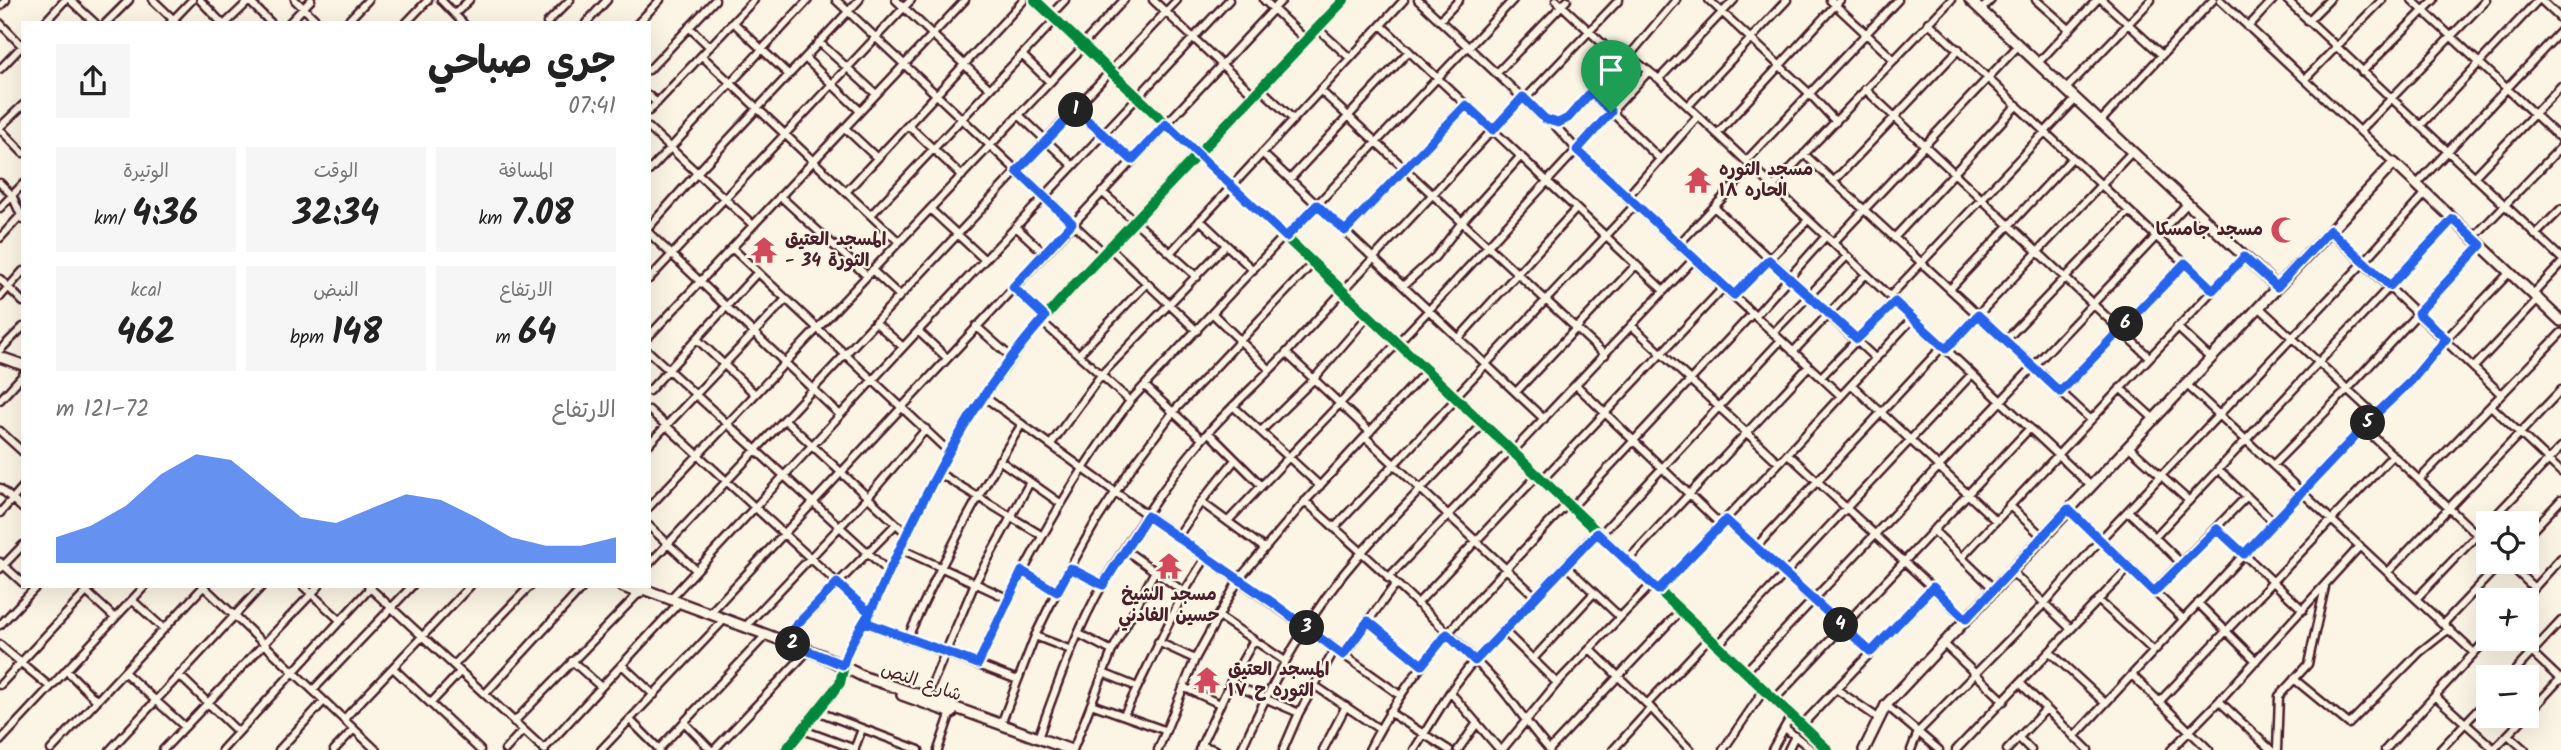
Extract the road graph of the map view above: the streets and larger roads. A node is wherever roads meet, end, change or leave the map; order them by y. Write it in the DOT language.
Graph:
graph roads {
  1 [pos="6,0"];
  2 [pos="68,0"];
  3 [pos="129,0"];
  4 [pos="153,0"];
  5 [pos="192,0"];
  6 [pos="200,0"];
  7 [pos="295,0"];
  8 [pos="311,0"];
  9 [pos="428,0"];
  10 [pos="441,0"];
  11 [pos="469,0"];
  12 [pos="570,0"];
  13 [pos="607,0"];
  14 [pos="754,0"];
  15 [pos="808,0"];
  16 [pos="836,0"];
  17 [pos="859,0"];
  18 [pos="896,0"];
  19 [pos="911,0"];
  20 [pos="1024,0"];
  21 [pos="1035,0"];
  22 [pos="1065,0"];
  23 [pos="1124,0"];
  24 [pos="1153,0"];
  25 [pos="1177,0"];
  26 [pos="1229,0"];
  27 [pos="1264,0"];
  28 [pos="1282,0"];
  29 [pos="1344,0"];
  30 [pos="1404,0"];
  31 [pos="1418,0"];
  32 [pos="1460,0"];
  33 [pos="1513,0"];
  34 [pos="1556,0"];
  35 [pos="1619,0"];
  36 [pos="1676,0"];
  37 [pos="1709,0"];
  38 [pos="1734,0"];
  39 [pos="1787,0"];
  40 [pos="1898,0"];
  41 [pos="1951,0"];
  42 [pos="1970,0"];
  43 [pos="1991,0"];
  44 [pos="2100,0"];
  45 [pos="2151,0"];
  46 [pos="2200,0"];
  47 [pos="2213,0"];
  48 [pos="2220,0"];
  49 [pos="2273,0"];
  50 [pos="2287,0"];
  51 [pos="2329,0"];
  52 [pos="2382,0"];
  53 [pos="2412,0"];
  54 [pos="2434,0"];
  55 [pos="2486,0"];
  56 [pos="2539,0"];
  57 [pos="249,1"];
  58 [pos="657,1"];
  59 [pos="712,1"];
  60 [pos="963,1"];
  61 [pos="2038,1"];
  62 [pos="363,2"];
  63 [pos="1835,2"];
  64 [pos="1564,3"];
  65 [pos="0,6"];
  66 [pos="2207,6"];
  67 [pos="904,7"];
  68 [pos="303,8"];
  69 [pos="1274,9"];
  70 [pos="1981,10"];
  71 [pos="2423,11"];
  72 [pos="848,12"];
  73 [pos="1166,12"];
  74 [pos="1722,12"];
  75 [pos="455,14"];
  76 [pos="1053,17"];
  77 [pos="2561,19"];
  78 [pos="1440,20"];
  79 [pos="46,21"];
  80 [pos="93,21"];
  81 [pos="108,21"];
  82 [pos="172,21"];
  83 [pos="174,21"];
  84 [pos="222,21"];
  85 [pos="226,21"];
  86 [pos="269,21"];
  87 [pos="291,21"];
  88 [pos="317,21"];
  89 [pos="348,21"];
  90 [pos="408,21"];
  91 [pos="461,21"];
  92 [pos="549,21"];
  93 [pos="588,21"];
  94 [pos="640,21"];
  95 [pos="2308,21"];
  96 [pos="733,22"];
  97 [pos="1928,22"];
  98 [pos="0,23"];
  99 [pos="2127,24"];
  100 [pos="1381,25"];
  101 [pos="689,27"];
  102 [pos="2248,27"];
  103 [pos="1318,28"];
  104 [pos="2068,29"];
  105 [pos="1589,31"];
  106 [pos="2561,31"];
  107 [pos="1866,33"];
  108 [pos="932,35"];
  109 [pos="876,37"];
  110 [pos="2451,37"];
  111 [pos="1194,38"];
  112 [pos="1751,39"];
  113 [pos="1306,40"];
  114 [pos="819,42"];
  115 [pos="21,44"];
  116 [pos="1083,45"];
  117 [pos="2018,46"];
  118 [pos="710,47"];
  119 [pos="1469,47"];
  120 [pos="21,48"];
  121 [pos="2336,48"];
  122 [pos="762,49"];
  123 [pos="1959,49"];
  124 [pos="1409,51"];
  125 [pos="702,55"];
  126 [pos="1022,55"];
  127 [pos="2162,55"];
  128 [pos="1629,56"];
  129 [pos="805,58"];
  130 [pos="1350,58"];
  131 [pos="1893,59"];
  132 [pos="1620,60"];
  133 [pos="2479,62"];
  134 [pos="2037,64"];
  135 [pos="904,65"];
  136 [pos="964,65"];
  137 [pos="1221,65"];
  138 [pos="1780,65"];
  139 [pos="651,67"];
  140 [pos="847,68"];
  141 [pos="0,69"];
  142 [pos="1110,71"];
  143 [pos="1649,71"];
  144 [pos="2362,72"];
  145 [pos="1497,74"];
  146 [pos="789,75"];
  147 [pos="1437,78"];
  148 [pos="1988,78"];
  149 [pos="1659,79"];
  150 [pos="2305,79"];
  151 [pos="731,82"];
  152 [pos="1050,82"];
  153 [pos="832,84"];
  154 [pos="2561,86"];
  155 [pos="990,89"];
  156 [pos="1865,89"];
  157 [pos="2507,89"];
  158 [pos="1320,90"];
  159 [pos="2065,90"];
  160 [pos="1257,92"];
  161 [pos="1591,92"];
  162 [pos="1809,93"];
  163 [pos="876,94"];
  164 [pos="936,94"];
  165 [pos="1138,97"];
  166 [pos="651,98"];
  167 [pos="1524,98"];
  168 [pos="2391,99"];
  169 [pos="2075,100"];
  170 [pos="657,103"];
  171 [pos="1466,105"];
  172 [pos="2017,105"];
  173 [pos="1688,106"];
  174 [pos="21,107"];
  175 [pos="758,108"];
  176 [pos="651,109"];
  177 [pos="1076,110"];
  178 [pos="860,111"];
  179 [pos="1611,112"];
  180 [pos="2534,114"];
  181 [pos="1019,115"];
  182 [pos="1349,116"];
  183 [pos="1698,116"];
  184 [pos="1895,117"];
  185 [pos="962,119"];
  186 [pos="1293,119"];
  187 [pos="1552,122"];
  188 [pos="1836,122"];
  189 [pos="2099,123"];
  190 [pos="1166,124"];
  191 [pos="908,125"];
  192 [pos="2421,125"];
  193 [pos="0,128"];
  194 [pos="845,128"];
  195 [pos="651,130"];
  196 [pos="1493,130"];
  197 [pos="2045,131"];
  198 [pos="2360,131"];
  199 [pos="786,134"];
  200 [pos="1103,134"];
  201 [pos="1717,134"];
  202 [pos="2561,139"];
  203 [pos="21,141"];
  204 [pos="1046,141"];
  205 [pos="1376,142"];
  206 [pos="1925,145"];
  207 [pos="16,146"];
  208 [pos="990,146"];
  209 [pos="2561,147"];
  210 [pos="670,149"];
  211 [pos="934,149"];
  212 [pos="1577,150"];
  213 [pos="21,151"];
  214 [pos="2447,151"];
  215 [pos="1262,153"];
  216 [pos="1804,153"];
  217 [pos="2132,153"];
  218 [pos="1198,154"];
  219 [pos="1521,156"];
  220 [pos="877,158"];
  221 [pos="2072,158"];
  222 [pos="1660,159"];
  223 [pos="814,160"];
  224 [pos="1132,160"];
  225 [pos="1745,161"];
  226 [pos="2394,163"];
  227 [pos="1073,166"];
  228 [pos="1752,167"];
  229 [pos="651,169"];
  230 [pos="1405,169"];
  231 [pos="1017,171"];
  232 [pos="697,173"];
  233 [pos="1954,173"];
  234 [pos="962,176"];
  235 [pos="2474,177"];
  236 [pos="1290,179"];
  237 [pos="1834,181"];
  238 [pos="1548,182"];
  239 [pos="0,183"];
  240 [pos="2101,184"];
  241 [pos="2417,184"];
  242 [pos="21,186"];
  243 [pos="1231,186"];
  244 [pos="1773,187"];
  245 [pos="846,192"];
  246 [pos="1102,192"];
  247 [pos="2426,193"];
  248 [pos="12,195"];
  249 [pos="1433,195"];
  250 [pos="780,196"];
  251 [pos="1044,197"];
  252 [pos="1627,197"];
  253 [pos="725,199"];
  254 [pos="1982,199"];
  255 [pos="2187,204"];
  256 [pos="1317,205"];
  257 [pos="1635,205"];
  258 [pos="2504,205"];
  259 [pos="1714,207"];
  260 [pos="0,208"];
  261 [pos="1576,208"];
  262 [pos="930,209"];
  263 [pos="1864,209"];
  264 [pos="2561,209"];
  265 [pos="2129,211"];
  266 [pos="21,215"];
  267 [pos="871,215"];
  268 [pos="21,218"];
  269 [pos="2453,219"];
  270 [pos="1200,220"];
  271 [pos="1808,220"];
  272 [pos="1134,222"];
  273 [pos="1462,222"];
  274 [pos="1072,223"];
  275 [pos="651,225"];
  276 [pos="753,225"];
  277 [pos="2010,225"];
  278 [pos="1016,227"];
  279 [pos="2330,230"];
  280 [pos="1345,231"];
  281 [pos="958,234"];
  282 [pos="651,235"];
  283 [pos="2535,235"];
  284 [pos="1606,236"];
  285 [pos="1826,236"];
  286 [pos="2156,236"];
  287 [pos="1285,237"];
  288 [pos="1894,237"];
  289 [pos="2473,237"];
  290 [pos="0,238"];
  291 [pos="899,242"];
  292 [pos="1833,243"];
  293 [pos="1226,245"];
  294 [pos="1678,245"];
  295 [pos="2481,245"];
  296 [pos="1488,246"];
  297 [pos="732,248"];
  298 [pos="1107,250"];
  299 [pos="2038,251"];
  300 [pos="1044,253"];
  301 [pos="1170,253"];
  302 [pos="672,255"];
  303 [pos="1847,256"];
  304 [pos="2244,257"];
  305 [pos="1374,258"];
  306 [pos="2561,258"];
  307 [pos="1694,259"];
  308 [pos="985,260"];
  309 [pos="1769,260"];
  310 [pos="2365,261"];
  311 [pos="1313,263"];
  312 [pos="1921,263"];
  313 [pos="2185,263"];
  314 [pos="2561,264"];
  315 [pos="1636,265"];
  316 [pos="1253,270"];
  317 [pos="2510,272"];
  318 [pos="21,273"];
  319 [pos="757,273"];
  320 [pos="869,273"];
  321 [pos="1518,274"];
  322 [pos="1866,274"];
  323 [pos="1197,276"];
  324 [pos="651,277"];
  325 [pos="1789,278"];
  326 [pos="2065,278"];
  327 [pos="0,279"];
  328 [pos="701,281"];
  329 [pos="1147,283"];
  330 [pos="1403,286"];
  331 [pos="2390,286"];
  332 [pos="1013,287"];
  333 [pos="1724,287"];
  334 [pos="2277,287"];
  335 [pos="9,288"];
  336 [pos="1950,289"];
  337 [pos="2213,290"];
  338 [pos="1342,291"];
  339 [pos="1664,291"];
  340 [pos="1734,295"];
  341 [pos="1809,295"];
  342 [pos="900,296"];
  343 [pos="0,297"];
  344 [pos="2536,297"];
  345 [pos="1892,299"];
  346 [pos="21,300"];
  347 [pos="785,300"];
  348 [pos="1546,300"];
  349 [pos="2092,303"];
  350 [pos="1170,306"];
  351 [pos="727,307"];
  352 [pos="2259,307"];
  353 [pos="1429,310"];
  354 [pos="1829,313"];
  355 [pos="2418,313"];
  356 [pos="1213,314"];
  357 [pos="1754,315"];
  358 [pos="1978,315"];
  359 [pos="1368,316"];
  360 [pos="1913,318"];
  361 [pos="1043,319"];
  362 [pos="2561,321"];
  363 [pos="875,322"];
  364 [pos="976,326"];
  365 [pos="1632,326"];
  366 [pos="2177,327"];
  367 [pos="1576,328"];
  368 [pos="21,329"];
  369 [pos="816,329"];
  370 [pos="2120,330"];
  371 [pos="918,331"];
  372 [pos="1197,331"];
  373 [pos="754,333"];
  374 [pos="1773,333"];
  375 [pos="2561,333"];
  376 [pos="651,334"];
  377 [pos="2292,338"];
  378 [pos="697,339"];
  379 [pos="1857,339"];
  380 [pos="2446,339"];
  381 [pos="1241,340"];
  382 [pos="1458,340"];
  383 [pos="1781,340"];
  384 [pos="2005,341"];
  385 [pos="1397,343"];
  386 [pos="903,347"];
  387 [pos="1945,348"];
  388 [pos="0,349"];
  389 [pos="1793,352"];
  390 [pos="1286,353"];
  391 [pos="651,354"];
  392 [pos="1079,354"];
  393 [pos="1661,354"];
  394 [pos="1605,355"];
  395 [pos="846,356"];
  396 [pos="0,357"];
  397 [pos="946,357"];
  398 [pos="2149,357"];
  399 [pos="1012,358"];
  400 [pos="2210,358"];
  401 [pos="1876,359"];
  402 [pos="785,361"];
  403 [pos="0,363"];
  404 [pos="21,364"];
  405 [pos="1486,364"];
  406 [pos="2320,364"];
  407 [pos="724,365"];
  408 [pos="1809,366"];
  409 [pos="2032,366"];
  410 [pos="2474,367"];
  411 [pos="669,370"];
  412 [pos="1270,370"];
  413 [pos="21,371"];
  414 [pos="1426,371"];
  415 [pos="21,374"];
  416 [pos="1972,374"];
  417 [pos="1101,375"];
  418 [pos="1821,377"];
  419 [pos="872,380"];
  420 [pos="1313,380"];
  421 [pos="1690,381"];
  422 [pos="2186,384"];
  423 [pos="1576,385"];
  424 [pos="1852,385"];
  425 [pos="1145,386"];
  426 [pos="2120,388"];
  427 [pos="651,389"];
  428 [pos="814,390"];
  429 [pos="2347,390"];
  430 [pos="2561,390"];
  431 [pos="1516,392"];
  432 [pos="2060,392"];
  433 [pos="695,394"];
  434 [pos="755,394"];
  435 [pos="2501,394"];
  436 [pos="983,396"];
  437 [pos="1841,397"];
  438 [pos="1455,398"];
  439 [pos="0,400"];
  440 [pos="2000,400"];
  441 [pos="1130,401"];
  442 [pos="1338,404"];
  443 [pos="901,406"];
  444 [pos="1233,406"];
  445 [pos="2491,406"];
  446 [pos="1719,407"];
  447 [pos="1174,411"];
  448 [pos="651,412"];
  449 [pos="1605,413"];
  450 [pos="1882,413"];
  451 [pos="2218,413"];
  452 [pos="840,415"];
  453 [pos="2375,415"];
  454 [pos="1544,419"];
  455 [pos="2090,419"];
  456 [pos="2154,419"];
  457 [pos="785,420"];
  458 [pos="728,424"];
  459 [pos="1022,424"];
  460 [pos="1483,424"];
  461 [pos="667,426"];
  462 [pos="2030,428"];
  463 [pos="2364,428"];
  464 [pos="926,429"];
  465 [pos="0,431"];
  466 [pos="1261,431"];
  467 [pos="1209,433"];
  468 [pos="1747,433"];
  469 [pos="1368,434"];
  470 [pos="2520,434"];
  471 [pos="1202,439"];
  472 [pos="1910,439"];
  473 [pos="2246,439"];
  474 [pos="1634,440"];
  475 [pos="651,442"];
  476 [pos="1051,444"];
  477 [pos="811,446"];
  478 [pos="2128,446"];
  479 [pos="2561,447"];
  480 [pos="21,450"];
  481 [pos="757,450"];
  482 [pos="948,451"];
  483 [pos="1511,451"];
  484 [pos="1788,454"];
  485 [pos="2057,454"];
  486 [pos="700,455"];
  487 [pos="2393,455"];
  488 [pos="1288,457"];
  489 [pos="999,460"];
  490 [pos="1235,460"];
  491 [pos="2549,460"];
  492 [pos="1779,463"];
  493 [pos="1394,464"];
  494 [pos="2273,465"];
  495 [pos="1662,467"];
  496 [pos="1938,467"];
  497 [pos="1083,468"];
  498 [pos="2219,470"];
  499 [pos="937,471"];
  500 [pos="840,472"];
  501 [pos="2561,472"];
  502 [pos="784,476"];
  503 [pos="2161,476"];
  504 [pos="1540,478"];
  505 [pos="2419,480"];
  506 [pos="728,481"];
  507 [pos="1818,481"];
  508 [pos="1030,482"];
  509 [pos="1262,485"];
  510 [pos="1320,486"];
  511 [pos="2091,486"];
  512 [pos="0,488"];
  513 [pos="21,489"];
  514 [pos="1422,490"];
  515 [pos="1115,493"];
  516 [pos="1690,493"];
  517 [pos="2302,493"];
  518 [pos="1967,494"];
  519 [pos="978,496"];
  520 [pos="2247,496"];
  521 [pos="867,498"];
  522 [pos="13,499"];
  523 [pos="2561,500"];
  524 [pos="1305,501"];
  525 [pos="2189,501"];
  526 [pos="812,502"];
  527 [pos="1201,502"];
  528 [pos="1060,503"];
  529 [pos="651,505"];
  530 [pos="2009,505"];
  531 [pos="1569,506"];
  532 [pos="21,507"];
  533 [pos="756,507"];
  534 [pos="1847,507"];
  535 [pos="2449,508"];
  536 [pos="2068,509"];
  537 [pos="2128,511"];
  538 [pos="2500,511"];
  539 [pos="0,513"];
  540 [pos="1448,515"];
  541 [pos="1010,516"];
  542 [pos="1147,516"];
  543 [pos="2331,519"];
  544 [pos="1995,520"];
  545 [pos="1228,521"];
  546 [pos="1724,522"];
  547 [pos="2274,522"];
  548 [pos="2539,523"];
  549 [pos="896,524"];
  550 [pos="838,527"];
  551 [pos="651,528"];
  552 [pos="1334,528"];
  553 [pos="2217,529"];
  554 [pos="1933,530"];
  555 [pos="784,532"];
  556 [pos="906,533"];
  557 [pos="1598,534"];
  558 [pos="1875,534"];
  559 [pos="2476,534"];
  560 [pos="1041,535"];
  561 [pos="2476,536"];
  562 [pos="1178,537"];
  563 [pos="2043,537"];
  564 [pos="2155,537"];
  565 [pos="2100,540"];
  566 [pos="1476,541"];
  567 [pos="668,545"];
  568 [pos="2360,546"];
  569 [pos="21,547"];
  570 [pos="1756,547"];
  571 [pos="899,548"];
  572 [pos="1264,548"];
  573 [pos="1124,549"];
  574 [pos="1361,553"];
  575 [pos="868,554"];
  576 [pos="2244,554"];
  577 [pos="1207,556"];
  578 [pos="1962,557"];
  579 [pos="810,558"];
  580 [pos="1627,561"];
  581 [pos="1904,561"];
  582 [pos="2560,561"];
  583 [pos="651,562"];
  584 [pos="2182,564"];
  585 [pos="1,565"];
  586 [pos="940,566"];
  587 [pos="1566,566"];
  588 [pos="1070,568"];
  589 [pos="2129,568"];
  590 [pos="1506,569"];
  591 [pos="695,570"];
  592 [pos="1022,571"];
  593 [pos="1156,571"];
  594 [pos="2011,571"];
  595 [pos="889,572"];
  596 [pos="2388,572"];
  597 [pos="1785,573"];
  598 [pos="2494,574"];
  599 [pos="2518,574"];
  600 [pos="1388,578"];
  601 [pos="1239,579"];
  602 [pos="21,581"];
  603 [pos="2273,582"];
  604 [pos="837,583"];
  605 [pos="975,583"];
  606 [pos="1651,584"];
  607 [pos="2326,584"];
  608 [pos="1103,585"];
  609 [pos="1395,585"];
  610 [pos="1933,587"];
  611 [pos="28,588"];
  612 [pos="143,588"];
  613 [pos="203,588"];
  614 [pos="205,588"];
  615 [pos="260,588"];
  616 [pos="305,588"];
  617 [pos="317,588"];
  618 [pos="369,588"];
  619 [pos="371,588"];
  620 [pos="410,588"];
  621 [pos="468,588"];
  622 [pos="528,588"];
  623 [pos="582,588"];
  624 [pos="2534,588"];
  625 [pos="89,589"];
  626 [pos="1994,589"];
  627 [pos="637,590"];
  628 [pos="1658,590"];
  629 [pos="1057,592"];
  630 [pos="1184,592"];
  631 [pos="2154,592"];
  632 [pos="1594,593"];
  633 [pos="312,594"];
  634 [pos="1536,597"];
  635 [pos="1007,598"];
  636 [pos="2416,599"];
  637 [pos="132,600"];
  638 [pos="1814,600"];
  639 [pos="2098,600"];
  640 [pos="673,603"];
  641 [pos="2198,603"];
  642 [pos="1417,604"];
  643 [pos="2044,604"];
  644 [pos="391,609"];
  645 [pos="2303,610"];
  646 [pos="1680,611"];
  647 [pos="709,613"];
  648 [pos="233,615"];
  649 [pos="1218,616"];
  650 [pos="868,617"];
  651 [pos="1620,617"];
  652 [pos="115,618"];
  653 [pos="1966,619"];
  654 [pos="2183,619"];
  655 [pos="341,621"];
  656 [pos="1368,621"];
  657 [pos="2561,621"];
  658 [pos="721,623"];
  659 [pos="0,625"];
  660 [pos="745,626"];
  661 [pos="1842,626"];
  662 [pos="1306,627"];
  663 [pos="2446,627"];
  664 [pos="164,629"];
  665 [pos="2071,629"];
  666 [pos="1504,631"];
  667 [pos="2226,631"];
  668 [pos="1079,634"];
  669 [pos="1447,634"];
  670 [pos="422,636"];
  671 [pos="1035,636"];
  672 [pos="763,638"];
  673 [pos="1709,638"];
  674 [pos="907,639"];
  675 [pos="782,640"];
  676 [pos="1254,640"];
  677 [pos="1158,642"];
  678 [pos="1943,643"];
  679 [pos="0,645"];
  680 [pos="265,645"];
  681 [pos="1717,646"];
  682 [pos="1335,649"];
  683 [pos="1590,649"];
  684 [pos="1071,650"];
  685 [pos="1112,651"];
  686 [pos="2154,651"];
  687 [pos="945,652"];
  688 [pos="1871,652"];
  689 [pos="2050,652"];
  690 [pos="2532,652"];
  691 [pos="806,653"];
  692 [pos="2474,653"];
  693 [pos="1343,655"];
  694 [pos="1195,659"];
  695 [pos="1533,659"];
  696 [pos="572,661"];
  697 [pos="1285,661"];
  698 [pos="1475,661"];
  699 [pos="2256,661"];
  700 [pos="20,663"];
  701 [pos="978,664"];
  702 [pos="622,665"];
  703 [pos="1422,665"];
  704 [pos="2520,665"];
  705 [pos="454,666"];
  706 [pos="393,668"];
  707 [pos="844,668"];
  708 [pos="66,670"];
  709 [pos="460,671"];
  710 [pos="124,672"];
  711 [pos="1745,672"];
  712 [pos="295,673"];
  713 [pos="1103,673"];
  714 [pos="1975,674"];
  715 [pos="179,675"];
  716 [pos="2132,675"];
  717 [pos="1620,677"];
  718 [pos="2294,678"];
  719 [pos="2561,679"];
  720 [pos="1018,680"];
  721 [pos="1230,684"];
  722 [pos="1557,684"];
  723 [pos="2021,684"];
  724 [pos="0,685"];
  725 [pos="1314,685"];
  726 [pos="50,687"];
  727 [pos="601,687"];
  728 [pos="1137,687"];
  729 [pos="1183,687"];
  730 [pos="1836,689"];
  731 [pos="313,690"];
  732 [pos="1764,690"];
  733 [pos="1450,692"];
  734 [pos="485,694"];
  735 [pos="654,695"];
  736 [pos="1401,695"];
  737 [pos="2435,696"];
  738 [pos="1265,698"];
  739 [pos="155,699"];
  740 [pos="924,699"];
  741 [pos="1774,700"];
  742 [pos="97,701"];
  743 [pos="324,701"];
  744 [pos="2004,701"];
  745 [pos="2219,701"];
  746 [pos="2159,702"];
  747 [pos="2539,702"];
  748 [pos="431,703"];
  749 [pos="2105,703"];
  750 [pos="209,704"];
  751 [pos="1091,704"];
  752 [pos="1220,704"];
  753 [pos="1886,705"];
  754 [pos="1346,706"];
  755 [pos="1649,706"];
  756 [pos="2046,709"];
  757 [pos="819,712"];
  758 [pos="951,712"];
  759 [pos="1389,712"];
  760 [pos="2476,712"];
  761 [pos="1299,713"];
  762 [pos="1124,715"];
  763 [pos="1791,716"];
  764 [pos="1878,718"];
  765 [pos="344,719"];
  766 [pos="630,720"];
  767 [pos="1524,720"];
  768 [pos="514,722"];
  769 [pos="684,723"];
  770 [pos="1477,723"];
  771 [pos="2465,723"];
  772 [pos="1001,724"];
  773 [pos="1802,725"];
  774 [pos="185,727"];
  775 [pos="1785,728"];
  776 [pos="2514,728"];
  777 [pos="354,729"];
  778 [pos="862,729"];
  779 [pos="1379,729"];
  780 [pos="523,730"];
  781 [pos="803,730"];
  782 [pos="1164,730"];
  783 [pos="2190,731"];
  784 [pos="238,732"];
  785 [pos="1919,732"];
  786 [pos="1423,734"];
  787 [pos="2508,735"];
  788 [pos="1795,736"];
  789 [pos="2074,737"];
  790 [pos="1038,738"];
  791 [pos="2019,738"];
  792 [pos="0,741"];
  793 [pos="1050,746"];
  794 [pos="898,747"];
  795 [pos="1200,747"];
  796 [pos="2390,748"];
  797 [pos="51,750"];
  798 [pos="110,750"];
  799 [pos="163,750"];
  800 [pos="222,750"];
  801 [pos="279,750"];
  802 [pos="334,750"];
  803 [pos="376,750"];
  804 [pos="480,750"];
  805 [pos="505,750"];
  806 [pos="544,750"];
  807 [pos="601,750"];
  808 [pos="659,750"];
  809 [pos="713,750"];
  810 [pos="786,750"];
  811 [pos="854,750"];
  812 [pos="919,750"];
  813 [pos="938,750"];
  814 [pos="1072,750"];
  815 [pos="1158,750"];
  816 [pos="1216,750"];
  817 [pos="1241,750"];
  818 [pos="1283,750"];
  819 [pos="1323,750"];
  820 [pos="1369,750"];
  821 [pos="1414,750"];
  822 [pos="1449,750"];
  823 [pos="1458,750"];
  824 [pos="1501,750"];
  825 [pos="1549,750"];
  826 [pos="1614,750"];
  827 [pos="1690,750"];
  828 [pos="1723,750"];
  829 [pos="1772,750"];
  830 [pos="1788,750"];
  831 [pos="1812,750"];
  832 [pos="1828,750"];
  833 [pos="1864,750"];
  834 [pos="1911,750"];
  835 [pos="1939,750"];
  836 [pos="1956,750"];
  837 [pos="2007,750"];
  838 [pos="2031,750"];
  839 [pos="2088,750"];
  840 [pos="2171,750"];
  841 [pos="2209,750"];
  842 [pos="2271,750"];
  843 [pos="2277,750"];
  844 [pos="2440,750"];
  845 [pos="2494,750"];
  846 [pos="2525,750"];
  1 -- 65 [label="street"];
  2 -- 79 [label="street"];
  2 -- 80 [label="street"];
  3 -- 81 [label="street"];
  4 -- 82 [label="street"];
  5 -- 83 [label="street"];
  6 -- 84 [label="street"];
  7 -- 68 [label="street"];
  8 -- 68 [label="street"];
  9 -- 90 [label="street"];
  10 -- 75 [label="street"];
  11 -- 75 [label="street"];
  12 -- 92 [label="street"];
  13 -- 93 [label="street"];
  14 -- 96 [label="street"];
  15 -- 122 [label="street"];
  16 -- 72 [label="street"];
  17 -- 72 [label="street"];
  18 -- 67 [label="street"];
  19 -- 67 [label="street"];
  20 -- 136 [label="street"];
  21 -- 76 [label="street"];
  22 -- 76 [label="street"];
  23 -- 116 [label="street"];
  24 -- 73 [label="street"];
  25 -- 73 [label="street"];
  26 -- 111 [label="street"];
  27 -- 69 [label="street"];
  28 -- 69 [label="street"];
  29 -- 103 [label="street"];
  30 -- 100 [label="street"];
  31 -- 78 [label="street"];
  32 -- 78 [label="street"];
  33 -- 119 [label="street"];
  34 -- 64 [label="street"];
  35 -- 105 [label="street"];
  36 -- 128 [label="street"];
  37 -- 74 [label="street"];
  38 -- 74 [label="street"];
  39 -- 112 [label="street"];
  40 -- 107 [label="street"];
  41 -- 97 [label="street"];
  42 -- 70 [label="street"];
  43 -- 70 [label="street"];
  44 -- 99 [label="street"];
  44 -- 104 [label="street"];
  45 -- 99 [label="street"];
  46 -- 66 [label="street"];
  47 -- 66 [label="street"];
  48 -- 102 [label="street"];
  49 -- 102 [label="street"];
  50 -- 95 [label="street"];
  51 -- 95 [label="street"];
  52 -- 121 [label="street"];
  53 -- 71 [label="street"];
  54 -- 71 [label="street"];
  55 -- 110 [label="street"];
  56 -- 77 [label="street"];
  56 -- 133 [label="street"];
  57 -- 85 [label="street"];
  57 -- 86 [label="street"];
  58 -- 94 [label="street"];
  59 -- 101 [label="street"];
  60 -- 108 [label="street"];
  61 -- 104 [label="street"];
  62 -- 89 [label="street"];
  63 -- 107 [label="street"];
  63 -- 138 [label="street"];
  64 -- 105 [label="street"];
  64 -- 145 [label="street"];
  66 -- 127 [label="street"];
  67 -- 108 [label="street"];
  67 -- 109 [label="street"];
  68 -- 87 [label="street"];
  68 -- 88 [label="street"];
  69 -- 113 [label="street"];
  69 -- 137 [label="street"];
  70 -- 117 [label="street"];
  71 -- 110 [label="street"];
  71 -- 144 [label="street"];
  72 -- 109 [label="street"];
  72 -- 114 [label="street"];
  73 -- 111 [label="street"];
  73 -- 142 [label="street"];
  74 -- 112 [label="street"];
  74 -- 149 [label="street"];
  75 -- 91 [label="street"];
  76 -- 116 [label="street"];
  76 -- 126 [label="street"];
  78 -- 119 [label="street"];
  95 -- 121 [label="street"];
  96 -- 118 [label="street"];
  96 -- 122 [label="street"];
  97 -- 123 [label="street"];
  97 -- 131 [label="street"];
  98 -- 115 [label="street"];
  99 -- 127 [label="street"];
  99 -- 159 [label="street"];
  100 -- 124 [label="street"];
  100 -- 130 [label="street"];
  101 -- 118 [label="street"];
  101 -- 139 [label="street"];
  102 -- 150 [label="street"];
  103 -- 113 [label="street"];
  103 -- 130 [label="street"];
  104 -- 134 [label="street"];
  105 -- 132 [label="street"];
  105 -- 167 [label="street"];
  106 -- 157 [label="street"];
  107 -- 131 [label="street"];
  107 -- 162 [label="street"];
  108 -- 135 [label="street"];
  108 -- 136 [label="street"];
  109 -- 135 [label="street"];
  109 -- 140 [label="street"];
  110 -- 133 [label="street"];
  110 -- 168 [label="street"];
  111 -- 137 [label="street"];
  111 -- 165 [label="street"];
  112 -- 138 [label="street"];
  112 -- 173 [label="street"];
  113 -- 160 [label="street"];
  114 -- 129 [label="street"];
  114 -- 140 [label="street"];
  116 -- 142 [label="street"];
  116 -- 152 [label="street"];
  117 -- 134 [label="street"];
  117 -- 148 [label="street"];
  118 -- 125 [label="street"];
  119 -- 145 [label="street"];
  119 -- 147 [label="street"];
  120 -- 141 [label="street"];
  121 -- 144 [label="street"];
  121 -- 150 [label="street"];
  122 -- 146 [label="street"];
  122 -- 151 [label="street"];
  123 -- 148 [label="street"];
  123 -- 184 [label="street"];
  124 -- 147 [label="street"];
  124 -- 182 [label="street"];
  125 -- 151 [label="street"];
  125 -- 170 [label="street"];
  126 -- 152 [label="street"];
  126 -- 155 [label="street"];
  127 -- 189 [label="street"];
  128 -- 132 [label="street"];
  128 -- 143 [label="street"];
  129 -- 146 [label="street"];
  129 -- 153 [label="street"];
  130 -- 158 [label="street"];
  131 -- 156 [label="street"];
  132 -- 161 [label="street"];
  133 -- 157 [label="street"];
  133 -- 192 [label="street"];
  134 -- 159 [label="street"];
  135 -- 163 [label="street"];
  135 -- 164 [label="street"];
  136 -- 155 [label="street"];
  136 -- 164 [label="street"];
  137 -- 160 [label="street"];
  137 -- 190 [label="street"];
  138 -- 162 [label="street"];
  138 -- 201 [label="street"];
  140 -- 153 [label="street"];
  140 -- 163 [label="street"];
  142 -- 165 [label="street"];
  142 -- 177 [label="street"];
  143 -- 149 [label="street"];
  143 -- 179 [label="street"];
  144 -- 168 [label="street"];
  145 -- 167 [label="street"];
  146 -- 175 [label="street"];
  147 -- 171 [label="street"];
  147 -- 205 [label="street"];
  148 -- 172 [label="street"];
  148 -- 206 [label="street"];
  149 -- 173 [label="street"];
  150 -- 198 [label="street"];
  151 -- 175 [label="street"];
  151 -- 210 [label="street"];
  152 -- 181 [label="street"];
  153 -- 178 [label="street"];
  153 -- 199 [label="street"];
  154 -- 180 [label="street"];
  155 -- 185 [label="street"];
  156 -- 184 [label="street"];
  156 -- 188 [label="street"];
  157 -- 180 [label="street"];
  157 -- 214 [label="street"];
  158 -- 182 [label="street"];
  158 -- 186 [label="street"];
  159 -- 169 [label="street"];
  160 -- 186 [label="street"];
  160 -- 218 [label="street"];
  161 -- 179 [label="street"];
  161 -- 187 [label="street"];
  162 -- 188 [label="street"];
  162 -- 225 [label="street"];
  163 -- 178 [label="street"];
  164 -- 185 [label="street"];
  164 -- 191 [label="street"];
  165 -- 190 [label="street"];
  165 -- 200 [label="street"];
  166 -- 170 [label="street"];
  167 -- 187 [label="street"];
  167 -- 196 [label="street"];
  168 -- 192 [label="street"];
  168 -- 198 [label="street"];
  169 -- 189 [label="street"];
  169 -- 197 [label="street"];
  170 -- 176 [label="street"];
  171 -- 196 [label="street"];
  171 -- 230 [label="street"];
  172 -- 197 [label="street"];
  172 -- 233 [label="street"];
  173 -- 183 [label="street"];
  174 -- 193 [label="street"];
  175 -- 199 [label="street"];
  175 -- 232 [label="street"];
  177 -- 200 [label="street"];
  177 -- 204 [label="street"];
  178 -- 194 [label="street"];
  179 -- 212 [label="street"];
  179 -- 222 [label="street"];
  180 -- 202 [label="street"];
  180 -- 235 [label="street"];
  181 -- 204 [label="street"];
  181 -- 208 [label="street"];
  182 -- 205 [label="street"];
  182 -- 236 [label="street"];
  183 -- 201 [label="street"];
  183 -- 222 [label="street"];
  184 -- 206 [label="street"];
  184 -- 237 [label="street"];
  185 -- 208 [label="street"];
  185 -- 211 [label="street"];
  186 -- 215 [label="street"];
  187 -- 212 [label="street"];
  188 -- 216 [label="street"];
  189 -- 217 [label="street"];
  190 -- 218 [label="street"];
  190 -- 224 [label="street"];
  191 -- 211 [label="street"];
  191 -- 220 [label="street"];
  192 -- 214 [label="street"];
  193 -- 207 [label="street"];
  194 -- 220 [label="street"];
  194 -- 223 [label="street"];
  195 -- 210 [label="street"];
  196 -- 219 [label="street"];
  196 -- 249 [label="street"];
  197 -- 221 [label="street"];
  197 -- 254 [label="street"];
  198 -- 226 [label="street"];
  199 -- 223 [label="street"];
  199 -- 253 [label="street"];
  200 -- 224 [label="street"];
  200 -- 227 [label="street"];
  201 -- 225 [label="street"];
  203 -- 207 [label="street"];
  204 -- 227 [label="street"];
  204 -- 231 [label="street"];
  205 -- 230 [label="street"];
  205 -- 256 [label="street"];
  206 -- 233 [label="street"];
  206 -- 263 [label="street"];
  207 -- 213 [label="street"];
  208 -- 231 [label="street"];
  208 -- 234 [label="street"];
  209 -- 258 [label="street"];
  210 -- 229 [label="street"];
  210 -- 232 [label="street"];
  211 -- 234 [label="street"];
  211 -- 267 [label="street"];
  212 -- 238 [label="street"];
  212 -- 252 [label="street"];
  214 -- 235 [label="street"];
  214 -- 241 [label="street"];
  215 -- 236 [label="street"];
  215 -- 243 [label="street"];
  216 -- 237 [label="street"];
  216 -- 244 [label="street"];
  217 -- 240 [label="street"];
  217 -- 255 [label="street"];
  218 -- 243 [label="street"];
  218 -- 272 [label="street"];
  219 -- 238 [label="street"];
  219 -- 273 [label="street"];
  220 -- 245 [label="street"];
  221 -- 240 [label="street"];
  221 -- 277 [label="street"];
  222 -- 252 [label="street"];
  223 -- 245 [label="street"];
  223 -- 250 [label="street"];
  224 -- 246 [label="street"];
  225 -- 228 [label="street"];
  226 -- 241 [label="street"];
  226 -- 279 [label="street"];
  227 -- 251 [label="street"];
  228 -- 244 [label="street"];
  228 -- 259 [label="street"];
  230 -- 249 [label="street"];
  230 -- 280 [label="street"];
  231 -- 251 [label="street"];
  231 -- 281 [label="street"];
  232 -- 253 [label="street"];
  232 -- 275 [label="street"];
  233 -- 254 [label="street"];
  233 -- 288 [label="street"];
  234 -- 262 [label="street"];
  235 -- 258 [label="street"];
  236 -- 256 [label="street"];
  237 -- 263 [label="street"];
  238 -- 261 [label="street"];
  238 -- 296 [label="street"];
  239 -- 248 [label="street"];
  240 -- 265 [label="street"];
  240 -- 299 [label="street"];
  241 -- 247 [label="street"];
  242 -- 248 [label="street"];
  243 -- 270 [label="street"];
  243 -- 287 [label="street"];
  244 -- 271 [label="street"];
  245 -- 267 [label="street"];
  246 -- 272 [label="street"];
  246 -- 274 [label="street"];
  247 -- 269 [label="street"];
  247 -- 310 [label="street"];
  248 -- 260 [label="street"];
  248 -- 266 [label="street"];
  249 -- 273 [label="street"];
  249 -- 305 [label="street"];
  250 -- 276 [label="street"];
  250 -- 320 [label="street"];
  251 -- 274 [label="street"];
  251 -- 278 [label="street"];
  252 -- 257 [label="street"];
  253 -- 276 [label="street"];
  253 -- 302 [label="street"];
  254 -- 277 [label="street"];
  254 -- 312 [label="street"];
  255 -- 286 [label="street"];
  255 -- 304 [label="street"];
  256 -- 280 [label="street"];
  256 -- 287 [label="street"];
  257 -- 284 [label="street"];
  257 -- 294 [label="street"];
  258 -- 283 [label="street"];
  258 -- 289 [label="street"];
  259 -- 294 [label="street"];
  259 -- 309 [label="street"];
  261 -- 284 [label="street"];
  261 -- 321 [label="street"];
  262 -- 281 [label="street"];
  262 -- 291 [label="street"];
  263 -- 288 [label="street"];
  263 -- 292 [label="street"];
  264 -- 283 [label="street"];
  265 -- 286 [label="street"];
  265 -- 326 [label="street"];
  267 -- 291 [label="street"];
  268 -- 290 [label="street"];
  269 -- 289 [label="street"];
  269 -- 331 [label="street"];
  270 -- 293 [label="street"];
  270 -- 301 [label="street"];
  271 -- 285 [label="street"];
  271 -- 309 [label="street"];
  272 -- 298 [label="street"];
  272 -- 301 [label="street"];
  273 -- 296 [label="street"];
  273 -- 330 [label="street"];
  274 -- 298 [label="street"];
  274 -- 300 [label="street"];
  276 -- 297 [label="street"];
  277 -- 299 [label="street"];
  277 -- 336 [label="street"];
  278 -- 300 [label="street"];
  278 -- 308 [label="street"];
  279 -- 310 [label="street"];
  279 -- 334 [label="street"];
  280 -- 305 [label="street"];
  281 -- 308 [label="street"];
  281 -- 342 [label="street"];
  282 -- 302 [label="street"];
  283 -- 306 [label="street"];
  284 -- 315 [label="street"];
  284 -- 348 [label="street"];
  285 -- 292 [label="street"];
  285 -- 325 [label="street"];
  286 -- 313 [label="street"];
  286 -- 349 [label="street"];
  287 -- 311 [label="street"];
  287 -- 316 [label="street"];
  288 -- 312 [label="street"];
  289 -- 295 [label="street"];
  291 -- 320 [label="street"];
  292 -- 303 [label="street"];
  293 -- 316 [label="street"];
  293 -- 323 [label="street"];
  294 -- 307 [label="street"];
  295 -- 317 [label="street"];
  295 -- 355 [label="street"];
  296 -- 321 [label="street"];
  296 -- 353 [label="street"];
  297 -- 319 [label="street"];
  297 -- 328 [label="street"];
  298 -- 329 [label="street"];
  298 -- 361 [label="street"];
  299 -- 326 [label="street"];
  299 -- 358 [label="street"];
  300 -- 332 [label="street"];
  301 -- 323 [label="street"];
  302 -- 324 [label="street"];
  302 -- 328 [label="street"];
  303 -- 322 [label="street"];
  303 -- 341 [label="street"];
  304 -- 334 [label="street"];
  304 -- 337 [label="street"];
  305 -- 330 [label="street"];
  305 -- 338 [label="street"];
  307 -- 333 [label="street"];
  307 -- 339 [label="street"];
  308 -- 371 [label="street"];
  309 -- 325 [label="street"];
  309 -- 340 [label="street"];
  310 -- 331 [label="street"];
  310 -- 377 [label="street"];
  311 -- 338 [label="street"];
  311 -- 381 [label="street"];
  312 -- 336 [label="street"];
  312 -- 345 [label="street"];
  313 -- 337 [label="street"];
  313 -- 370 [label="street"];
  314 -- 344 [label="street"];
  315 -- 339 [label="street"];
  315 -- 367 [label="street"];
  316 -- 356 [label="street"];
  317 -- 344 [label="street"];
  317 -- 380 [label="street"];
  318 -- 335 [label="street"];
  319 -- 347 [label="street"];
  319 -- 351 [label="street"];
  320 -- 342 [label="street"];
  320 -- 369 [label="street"];
  321 -- 348 [label="street"];
  321 -- 382 [label="street"];
  322 -- 345 [label="street"];
  322 -- 354 [label="street"];
  323 -- 350 [label="street"];
  325 -- 341 [label="street"];
  325 -- 357 [label="street"];
  326 -- 349 [label="street"];
  326 -- 384 [label="street"];
  327 -- 335 [label="street"];
  328 -- 351 [label="street"];
  328 -- 376 [label="street"];
  329 -- 350 [label="street"];
  329 -- 392 [label="street"];
  330 -- 353 [label="street"];
  331 -- 355 [label="street"];
  331 -- 406 [label="street"];
  332 -- 361 [label="street"];
  332 -- 364 [label="street"];
  333 -- 340 [label="street"];
  333 -- 393 [label="street"];
  334 -- 352 [label="street"];
  335 -- 343 [label="street"];
  335 -- 346 [label="street"];
  336 -- 358 [label="street"];
  337 -- 366 [label="street"];
  338 -- 359 [label="street"];
  338 -- 390 [label="street"];
  339 -- 365 [label="street"];
  340 -- 357 [label="street"];
  341 -- 354 [label="street"];
  341 -- 374 [label="street"];
  342 -- 363 [label="street"];
  344 -- 362 [label="street"];
  344 -- 410 [label="street"];
  345 -- 360 [label="street"];
  345 -- 379 [label="street"];
  347 -- 369 [label="street"];
  347 -- 373 [label="street"];
  348 -- 367 [label="street"];
  348 -- 405 [label="street"];
  349 -- 370 [label="street"];
  349 -- 409 [label="street"];
  350 -- 372 [label="street"];
  350 -- 417 [label="street"];
  351 -- 373 [label="street"];
  351 -- 378 [label="street"];
  352 -- 377 [label="street"];
  352 -- 400 [label="street"];
  353 -- 382 [label="street"];
  353 -- 385 [label="street"];
  354 -- 379 [label="street"];
  354 -- 389 [label="street"];
  355 -- 380 [label="street"];
  355 -- 429 [label="street"];
  356 -- 372 [label="street"];
  356 -- 381 [label="street"];
  357 -- 374 [label="street"];
  357 -- 421 [label="street"];
  358 -- 384 [label="street"];
  358 -- 387 [label="street"];
  359 -- 385 [label="street"];
  359 -- 420 [label="street"];
  360 -- 387 [label="street"];
  360 -- 401 [label="street"];
  361 -- 392 [label="street"];
  361 -- 399 [label="street"];
  363 -- 386 [label="street"];
  363 -- 395 [label="street"];
  364 -- 397 [label="street"];
  364 -- 399 [label="street"];
  365 -- 393 [label="street"];
  365 -- 394 [label="street"];
  366 -- 398 [label="street"];
  366 -- 400 [label="street"];
  367 -- 394 [label="street"];
  367 -- 431 [label="street"];
  368 -- 388 [label="street"];
  369 -- 395 [label="street"];
  369 -- 402 [label="street"];
  370 -- 398 [label="street"];
  370 -- 432 [label="street"];
  371 -- 386 [label="street"];
  371 -- 397 [label="street"];
  372 -- 425 [label="street"];
  373 -- 402 [label="street"];
  373 -- 407 [label="street"];
  374 -- 383 [label="street"];
  375 -- 435 [label="street"];
  377 -- 406 [label="street"];
  377 -- 451 [label="street"];
  378 -- 407 [label="street"];
  378 -- 411 [label="street"];
  379 -- 401 [label="street"];
  379 -- 418 [label="street"];
  380 -- 410 [label="street"];
  380 -- 453 [label="street"];
  381 -- 412 [label="street"];
  381 -- 447 [label="street"];
  382 -- 405 [label="street"];
  383 -- 389 [label="street"];
  383 -- 446 [label="street"];
  384 -- 409 [label="street"];
  385 -- 414 [label="street"];
  385 -- 442 [label="street"];
  386 -- 419 [label="street"];
  387 -- 416 [label="street"];
  387 -- 450 [label="street"];
  389 -- 408 [label="street"];
  390 -- 412 [label="street"];
  390 -- 420 [label="street"];
  391 -- 411 [label="street"];
  392 -- 417 [label="street"];
  393 -- 421 [label="street"];
  393 -- 449 [label="street"];
  394 -- 423 [label="street"];
  395 -- 419 [label="street"];
  395 -- 428 [label="street"];
  396 -- 404 [label="street"];
  397 -- 443 [label="street"];
  398 -- 426 [label="street"];
  399 -- 436 [label="street"];
  400 -- 422 [label="street"];
  401 -- 424 [label="street"];
  402 -- 428 [label="street"];
  402 -- 434 [label="street"];
  403 -- 413 [label="street"];
  405 -- 431 [label="street"];
  405 -- 438 [label="street"];
  406 -- 429 [label="street"];
  406 -- 473 [label="street"];
  407 -- 433 [label="street"];
  407 -- 434 [label="street"];
  408 -- 418 [label="street"];
  408 -- 468 [label="street"];
  409 -- 432 [label="street"];
  409 -- 440 [label="street"];
  410 -- 435 [label="street"];
  411 -- 427 [label="street"];
  411 -- 433 [label="street"];
  412 -- 444 [label="street"];
  414 -- 438 [label="street"];
  414 -- 469 [label="street"];
  415 -- 439 [label="street"];
  416 -- 440 [label="street"];
  416 -- 472 [label="street"];
  417 -- 441 [label="street"];
  417 -- 476 [label="street"];
  418 -- 437 [label="street"];
  419 -- 443 [label="street"];
  419 -- 452 [label="street"];
  420 -- 442 [label="street"];
  420 -- 466 [label="street"];
  421 -- 446 [label="street"];
  421 -- 474 [label="street"];
  422 -- 451 [label="street"];
  422 -- 456 [label="street"];
  423 -- 449 [label="street"];
  423 -- 454 [label="street"];
  424 -- 437 [label="street"];
  424 -- 450 [label="street"];
  425 -- 441 [label="street"];
  425 -- 447 [label="street"];
  426 -- 455 [label="street"];
  426 -- 456 [label="street"];
  428 -- 452 [label="street"];
  428 -- 457 [label="street"];
  429 -- 453 [label="street"];
  429 -- 494 [label="street"];
  430 -- 470 [label="street"];
  431 -- 454 [label="street"];
  432 -- 455 [label="street"];
  433 -- 458 [label="street"];
  433 -- 461 [label="street"];
  434 -- 458 [label="street"];
  435 -- 445 [label="street"];
  436 -- 459 [label="street"];
  436 -- 482 [label="street"];
  437 -- 484 [label="street"];
  438 -- 460 [label="street"];
  438 -- 493 [label="street"];
  440 -- 462 [label="street"];
  440 -- 496 [label="street"];
  441 -- 497 [label="street"];
  442 -- 469 [label="street"];
  442 -- 488 [label="street"];
  443 -- 464 [label="street"];
  443 -- 500 [label="street"];
  444 -- 466 [label="street"];
  444 -- 467 [label="street"];
  445 -- 470 [label="street"];
  445 -- 505 [label="street"];
  446 -- 468 [label="street"];
  446 -- 495 [label="street"];
  447 -- 471 [label="street"];
  447 -- 515 [label="street"];
  448 -- 461 [label="street"];
  449 -- 474 [label="street"];
  449 -- 504 [label="street"];
  450 -- 472 [label="street"];
  450 -- 507 [label="street"];
  451 -- 473 [label="street"];
  451 -- 503 [label="street"];
  452 -- 477 [label="street"];
  453 -- 463 [label="street"];
  454 -- 483 [label="street"];
  455 -- 485 [label="street"];
  456 -- 478 [label="street"];
  457 -- 477 [label="street"];
  457 -- 481 [label="street"];
  458 -- 481 [label="street"];
  458 -- 486 [label="street"];
  459 -- 476 [label="street"];
  459 -- 489 [label="street"];
  460 -- 483 [label="street"];
  460 -- 514 [label="street"];
  461 -- 475 [label="street"];
  461 -- 486 [label="street"];
  462 -- 485 [label="street"];
  462 -- 518 [label="street"];
  463 -- 487 [label="street"];
  463 -- 517 [label="street"];
  464 -- 482 [label="street"];
  464 -- 521 [label="street"];
  465 -- 480 [label="street"];
  466 -- 488 [label="street"];
  467 -- 471 [label="street"];
  467 -- 490 [label="street"];
  468 -- 492 [label="street"];
  468 -- 516 [label="street"];
  469 -- 493 [label="street"];
  469 -- 510 [label="street"];
  470 -- 491 [label="street"];
  470 -- 535 [label="street"];
  471 -- 542 [label="street"];
  472 -- 496 [label="street"];
  472 -- 534 [label="street"];
  473 -- 494 [label="street"];
  473 -- 498 [label="street"];
  474 -- 495 [label="street"];
  474 -- 531 [label="street"];
  476 -- 497 [label="street"];
  477 -- 500 [label="street"];
  477 -- 502 [label="street"];
  478 -- 503 [label="street"];
  478 -- 511 [label="street"];
  479 -- 491 [label="street"];
  481 -- 502 [label="street"];
  481 -- 506 [label="street"];
  482 -- 499 [label="street"];
  483 -- 504 [label="street"];
  483 -- 540 [label="street"];
  484 -- 492 [label="street"];
  484 -- 507 [label="street"];
  485 -- 511 [label="street"];
  485 -- 530 [label="street"];
  486 -- 506 [label="street"];
  486 -- 529 [label="street"];
  487 -- 505 [label="street"];
  487 -- 543 [label="street"];
  488 -- 509 [label="street"];
  488 -- 510 [label="street"];
  489 -- 508 [label="street"];
  489 -- 519 [label="street"];
  490 -- 509 [label="street"];
  490 -- 527 [label="street"];
  491 -- 501 [label="street"];
  491 -- 538 [label="street"];
  492 -- 546 [label="street"];
  493 -- 514 [label="street"];
  493 -- 552 [label="street"];
  494 -- 517 [label="street"];
  495 -- 516 [label="street"];
  495 -- 557 [label="street"];
  496 -- 518 [label="street"];
  496 -- 558 [label="street"];
  497 -- 515 [label="street"];
  497 -- 528 [label="street"];
  498 -- 520 [label="street"];
  498 -- 525 [label="street"];
  499 -- 519 [label="street"];
  499 -- 556 [label="street"];
  500 -- 521 [label="street"];
  500 -- 526 [label="street"];
  502 -- 526 [label="street"];
  502 -- 533 [label="street"];
  503 -- 525 [label="street"];
  503 -- 537 [label="street"];
  504 -- 531 [label="street"];
  504 -- 566 [label="street"];
  505 -- 535 [label="street"];
  506 -- 533 [label="street"];
  506 -- 567 [label="street"];
  507 -- 534 [label="street"];
  507 -- 570 [label="street"];
  508 -- 528 [label="street"];
  508 -- 541 [label="street"];
  509 -- 545 [label="street"];
  510 -- 524 [label="street"];
  511 -- 536 [label="street"];
  512 -- 522 [label="street"];
  513 -- 522 [label="street"];
  514 -- 540 [label="street"];
  514 -- 574 [label="street"];
  515 -- 542 [label="street"];
  515 -- 588 [label="street"];
  516 -- 546 [label="street"];
  516 -- 580 [label="street"];
  517 -- 543 [label="street"];
  517 -- 547 [label="street"];
  518 -- 544 [label="street"];
  518 -- 554 [label="street"];
  519 -- 541 [label="street"];
  519 -- 586 [label="street"];
  520 -- 547 [label="street"];
  520 -- 553 [label="street"];
  521 -- 549 [label="street"];
  521 -- 550 [label="street"];
  522 -- 532 [label="street"];
  522 -- 539 [label="street"];
  523 -- 548 [label="street"];
  524 -- 552 [label="street"];
  524 -- 572 [label="street"];
  525 -- 564 [label="street"];
  526 -- 550 [label="street"];
  526 -- 555 [label="street"];
  527 -- 545 [label="street"];
  527 -- 562 [label="street"];
  528 -- 560 [label="street"];
  530 -- 544 [label="street"];
  530 -- 563 [label="street"];
  531 -- 557 [label="street"];
  531 -- 590 [label="street"];
  533 -- 555 [label="street"];
  533 -- 591 [label="street"];
  534 -- 558 [label="street"];
  534 -- 597 [label="street"];
  535 -- 559 [label="street"];
  535 -- 596 [label="street"];
  536 -- 563 [label="street"];
  536 -- 565 [label="street"];
  537 -- 564 [label="street"];
  537 -- 565 [label="street"];
  540 -- 566 [label="street"];
  540 -- 600 [label="street"];
  541 -- 560 [label="street"];
  541 -- 605 [label="street"];
  542 -- 562 [label="street"];
  542 -- 573 [label="street"];
  543 -- 568 [label="street"];
  543 -- 603 [label="street"];
  544 -- 578 [label="street"];
  545 -- 572 [label="street"];
  546 -- 570 [label="street"];
  546 -- 628 [label="street"];
  547 -- 576 [label="street"];
  549 -- 556 [label="street"];
  549 -- 575 [label="street"];
  550 -- 575 [label="street"];
  550 -- 579 [label="street"];
  551 -- 567 [label="street"];
  552 -- 574 [label="street"];
  553 -- 576 [label="street"];
  553 -- 584 [label="street"];
  554 -- 578 [label="street"];
  554 -- 581 [label="street"];
  555 -- 579 [label="street"];
  555 -- 647 [label="street"];
  556 -- 571 [label="street"];
  557 -- 580 [label="street"];
  557 -- 587 [label="street"];
  558 -- 581 [label="street"];
  558 -- 638 [label="street"];
  560 -- 592 [label="street"];
  561 -- 636 [label="street"];
  562 -- 577 [label="street"];
  563 -- 594 [label="street"];
  564 -- 584 [label="street"];
  565 -- 589 [label="street"];
  565 -- 643 [label="street"];
  566 -- 590 [label="street"];
  566 -- 642 [label="street"];
  567 -- 583 [label="street"];
  567 -- 591 [label="street"];
  568 -- 596 [label="street"];
  568 -- 607 [label="street"];
  569 -- 585 [label="street"];
  570 -- 597 [label="street"];
  571 -- 586 [label="street"];
  571 -- 595 [label="street"];
  572 -- 601 [label="street"];
  573 -- 593 [label="street"];
  573 -- 608 [label="street"];
  574 -- 600 [label="street"];
  574 -- 662 [label="street"];
  575 -- 595 [label="street"];
  575 -- 604 [label="street"];
  576 -- 603 [label="street"];
  576 -- 641 [label="street"];
  577 -- 601 [label="street"];
  577 -- 630 [label="street"];
  578 -- 626 [label="street"];
  579 -- 604 [label="street"];
  579 -- 660 [label="street"];
  580 -- 606 [label="street"];
  581 -- 610 [label="street"];
  581 -- 661 [label="street"];
  582 -- 624 [label="street"];
  584 -- 631 [label="street"];
  585 -- 602 [label="street"];
  586 -- 605 [label="street"];
  586 -- 674 [label="street"];
  587 -- 632 [label="street"];
  587 -- 634 [label="street"];
  588 -- 608 [label="street"];
  588 -- 629 [label="street"];
  589 -- 631 [label="street"];
  589 -- 639 [label="street"];
  590 -- 634 [label="street"];
  590 -- 669 [label="street"];
  591 -- 640 [label="street"];
  592 -- 629 [label="street"];
  592 -- 635 [label="street"];
  593 -- 630 [label="street"];
  593 -- 685 [label="street"];
  594 -- 626 [label="street"];
  594 -- 643 [label="street"];
  595 -- 650 [label="street"];
  596 -- 636 [label="street"];
  597 -- 638 [label="street"];
  597 -- 681 [label="street"];
  598 -- 663 [label="street"];
  599 -- 624 [label="street"];
  600 -- 609 [label="street"];
  601 -- 649 [label="street"];
  601 -- 662 [label="street"];
  603 -- 645 [label="street"];
  603 -- 667 [label="street"];
  604 -- 650 [label="street"];
  604 -- 675 [label="street"];
  605 -- 635 [label="street"];
  605 -- 687 [label="street"];
  606 -- 628 [label="street"];
  606 -- 651 [label="street"];
  607 -- 645 [label="street"];
  607 -- 718 [label="street"];
  608 -- 668 [label="street"];
  609 -- 642 [label="street"];
  609 -- 656 [label="street"];
  610 -- 653 [label="street"];
  610 -- 688 [label="street"];
  611 -- 659 [label="street"];
  612 -- 637 [label="street"];
  613 -- 664 [label="street"];
  614 -- 648 [label="street"];
  615 -- 648 [label="street"];
  616 -- 633 [label="street"];
  617 -- 633 [label="street"];
  618 -- 655 [label="street"];
  619 -- 644 [label="street"];
  620 -- 644 [label="street"];
  621 -- 670 [label="street"];
  622 -- 705 [label="street"];
  623 -- 734 [label="street"];
  625 -- 652 [label="street"];
  625 -- 700 [label="street"];
  626 -- 653 [label="street"];
  627 -- 640 [label="street, شارع النص"];
  627 -- 696 [label="street"];
  628 -- 646 [label="street"];
  629 -- 671 [label="street"];
  630 -- 677 [label="street"];
  631 -- 654 [label="street"];
  632 -- 651 [label="street"];
  632 -- 695 [label="street"];
  633 -- 655 [label="street"];
  633 -- 680 [label="street"];
  634 -- 666 [label="street"];
  635 -- 701 [label="street"];
  636 -- 663 [label="street"];
  637 -- 652 [label="street"];
  637 -- 664 [label="street"];
  638 -- 661 [label="street"];
  638 -- 711 [label="street"];
  639 -- 665 [label="street"];
  639 -- 686 [label="street"];
  640 -- 647 [label="street, شارع النص"];
  640 -- 658 [label="street, شارع النص"];
  640 -- 702 [label="street"];
  641 -- 654 [label="street"];
  641 -- 667 [label="street"];
  642 -- 669 [label="street"];
  643 -- 665 [label="street"];
  643 -- 714 [label="street"];
  644 -- 670 [label="street"];
  644 -- 731 [label="street"];
  645 -- 699 [label="street"];
  646 -- 673 [label="street"];
  646 -- 717 [label="street"];
  647 -- 660 [label="street, شارع النص"];
  648 -- 680 [label="street"];
  648 -- 715 [label="street"];
  649 -- 676 [label="street"];
  649 -- 694 [label="street"];
  650 -- 674 [label="street"];
  650 -- 707 [label="street"];
  651 -- 683 [label="street"];
  652 -- 708 [label="street"];
  653 -- 678 [label="street"];
  654 -- 686 [label="street"];
  655 -- 712 [label="street"];
  656 -- 693 [label="street"];
  656 -- 703 [label="street"];
  657 -- 690 [label="street"];
  658 -- 672 [label="street, شارع النص"];
  658 -- 735 [label="street"];
  660 -- 675 [label="street, شارع النص"];
  661 -- 688 [label="street"];
  661 -- 741 [label="street"];
  662 -- 682 [label="street"];
  662 -- 697 [label="street"];
  663 -- 692 [label="street"];
  663 -- 718 [label="street"];
  664 -- 710 [label="street"];
  665 -- 689 [label="street"];
  666 -- 695 [label="street"];
  666 -- 698 [label="street"];
  667 -- 699 [label="street"];
  667 -- 746 [label="street"];
  668 -- 684 [label="street"];
  668 -- 685 [label="street"];
  669 -- 698 [label="street"];
  669 -- 703 [label="street"];
  670 -- 705 [label="street"];
  670 -- 706 [label="street"];
  671 -- 684 [label="street"];
  671 -- 720 [label="street"];
  672 -- 691 [label="street, شارع النص"];
  672 -- 769 [label="street"];
  673 -- 681 [label="street"];
  673 -- 755 [label="street"];
  674 -- 687 [label="street"];
  675 -- 707 [label="street, شارع النص"];
  676 -- 697 [label="street"];
  676 -- 721 [label="street"];
  677 -- 694 [label="street"];
  677 -- 728 [label="street"];
  678 -- 714 [label="street"];
  678 -- 753 [label="street"];
  679 -- 700 [label="street"];
  680 -- 712 [label="street"];
  680 -- 750 [label="street"];
  681 -- 711 [label="street"];
  682 -- 693 [label="street"];
  682 -- 725 [label="street"];
  683 -- 717 [label="street"];
  683 -- 722 [label="street"];
  684 -- 790 [label="street"];
  685 -- 713 [label="street"];
  686 -- 716 [label="street"];
  687 -- 701 [label="street"];
  687 -- 740 [label="street"];
  688 -- 730 [label="street"];
  689 -- 723 [label="street"];
  689 -- 749 [label="street"];
  690 -- 704 [label="street"];
  690 -- 719 [label="street"];
  691 -- 707 [label="street, شارع النص"];
  691 -- 809 [label="street"];
  692 -- 737 [label="street"];
  693 -- 736 [label="street"];
  694 -- 729 [label="street"];
  695 -- 722 [label="street"];
  696 -- 727 [label="street"];
  696 -- 768 [label="street"];
  697 -- 738 [label="street"];
  698 -- 733 [label="street"];
  698 -- 767 [label="street"];
  699 -- 745 [label="street"];
  700 -- 724 [label="street"];
  700 -- 726 [label="street"];
  701 -- 720 [label="street"];
  702 -- 727 [label="street"];
  702 -- 735 [label="street"];
  703 -- 736 [label="street"];
  705 -- 709 [label="street"];
  706 -- 748 [label="street"];
  706 -- 765 [label="street"];
  707 -- 740 [label="street, شارع النص"];
  707 -- 757 [label="street"];
  708 -- 726 [label="street"];
  708 -- 742 [label="street"];
  709 -- 734 [label="street"];
  709 -- 748 [label="street"];
  710 -- 739 [label="street"];
  710 -- 742 [label="street"];
  711 -- 732 [label="street"];
  712 -- 731 [label="street"];
  712 -- 784 [label="street"];
  713 -- 728 [label="street"];
  713 -- 751 [label="street"];
  714 -- 744 [label="street"];
  714 -- 785 [label="street"];
  715 -- 739 [label="street"];
  715 -- 750 [label="street"];
  716 -- 746 [label="street"];
  716 -- 749 [label="street"];
  717 -- 755 [label="street"];
  717 -- 825 [label="street"];
  718 -- 843 [label="street"];
  719 -- 747 [label="street"];
  720 -- 772 [label="street"];
  721 -- 738 [label="street"];
  721 -- 752 [label="street"];
  722 -- 767 [label="street"];
  723 -- 744 [label="street"];
  723 -- 756 [label="street"];
  725 -- 754 [label="street"];
  725 -- 761 [label="street"];
  726 -- 792 [label="street"];
  727 -- 806 [label="street"];
  728 -- 762 [label="street"];
  729 -- 752 [label="street"];
  729 -- 782 [label="street"];
  730 -- 764 [label="street"];
  730 -- 773 [label="street"];
  731 -- 743 [label="street"];
  732 -- 741 [label="street"];
  732 -- 828 [label="street"];
  733 -- 770 [label="street"];
  733 -- 786 [label="street"];
  734 -- 768 [label="street"];
  735 -- 766 [label="street"];
  736 -- 759 [label="street"];
  737 -- 771 [label="street"];
  737 -- 796 [label="street"];
  738 -- 761 [label="street"];
  738 -- 817 [label="street"];
  739 -- 774 [label="street"];
  739 -- 798 [label="street"];
  740 -- 758 [label="street, شارع النص"];
  740 -- 772 [label="street, شارع النص"];
  741 -- 763 [label="street"];
  742 -- 797 [label="street"];
  743 -- 765 [label="street"];
  743 -- 801 [label="street"];
  744 -- 836 [label="street"];
  745 -- 783 [label="street"];
  745 -- 842 [label="street"];
  746 -- 783 [label="street"];
  748 -- 804 [label="street"];
  749 -- 789 [label="street"];
  750 -- 774 [label="street"];
  750 -- 784 [label="street"];
  751 -- 762 [label="street"];
  751 -- 814 [label="street"];
  752 -- 795 [label="street"];
  753 -- 764 [label="street"];
  753 -- 785 [label="street"];
  754 -- 779 [label="street"];
  754 -- 819 [label="street"];
  755 -- 826 [label="street"];
  755 -- 827 [label="street"];
  756 -- 789 [label="street"];
  756 -- 791 [label="street"];
  757 -- 778 [label="street"];
  757 -- 781 [label="street"];
  758 -- 793 [label="street, شارع النص"];
  758 -- 813 [label="street"];
  759 -- 779 [label="street"];
  759 -- 786 [label="street"];
  760 -- 771 [label="street"];
  761 -- 818 [label="street"];
  762 -- 782 [label="street"];
  763 -- 773 [label="street"];
  763 -- 775 [label="street"];
  764 -- 833 [label="street"];
  765 -- 777 [label="street"];
  766 -- 807 [label="street"];
  766 -- 808 [label="street"];
  767 -- 824 [label="street"];
  767 -- 825 [label="street"];
  768 -- 780 [label="street"];
  769 -- 808 [label="street"];
  769 -- 809 [label="street"];
  770 -- 823 [label="street"];
  770 -- 824 [label="street"];
  771 -- 844 [label="street"];
  771 -- 845 [label="street"];
  772 -- 790 [label="street, شارع النص"];
  773 -- 832 [label="street"];
  774 -- 799 [label="street"];
  775 -- 788 [label="street"];
  775 -- 829 [label="street"];
  776 -- 787 [label="street"];
  777 -- 802 [label="street"];
  777 -- 803 [label="street"];
  778 -- 794 [label="street"];
  778 -- 811 [label="street"];
  779 -- 820 [label="street"];
  780 -- 805 [label="street"];
  780 -- 806 [label="street"];
  781 -- 810 [label="street"];
  781 -- 811 [label="street"];
  782 -- 815 [label="street"];
  783 -- 840 [label="street"];
  783 -- 841 [label="street"];
  784 -- 800 [label="street"];
  785 -- 834 [label="street"];
  785 -- 835 [label="street"];
  786 -- 821 [label="street"];
  786 -- 822 [label="street"];
  787 -- 845 [label="street"];
  787 -- 846 [label="street"];
  788 -- 830 [label="street"];
  788 -- 831 [label="street"];
  789 -- 839 [label="street"];
  790 -- 793 [label="street, شارع النص"];
  791 -- 837 [label="street"];
  791 -- 838 [label="street"];
  793 -- 814 [label="street, شارع النص"];
  794 -- 812 [label="street"];
  795 -- 816 [label="street"];
}
